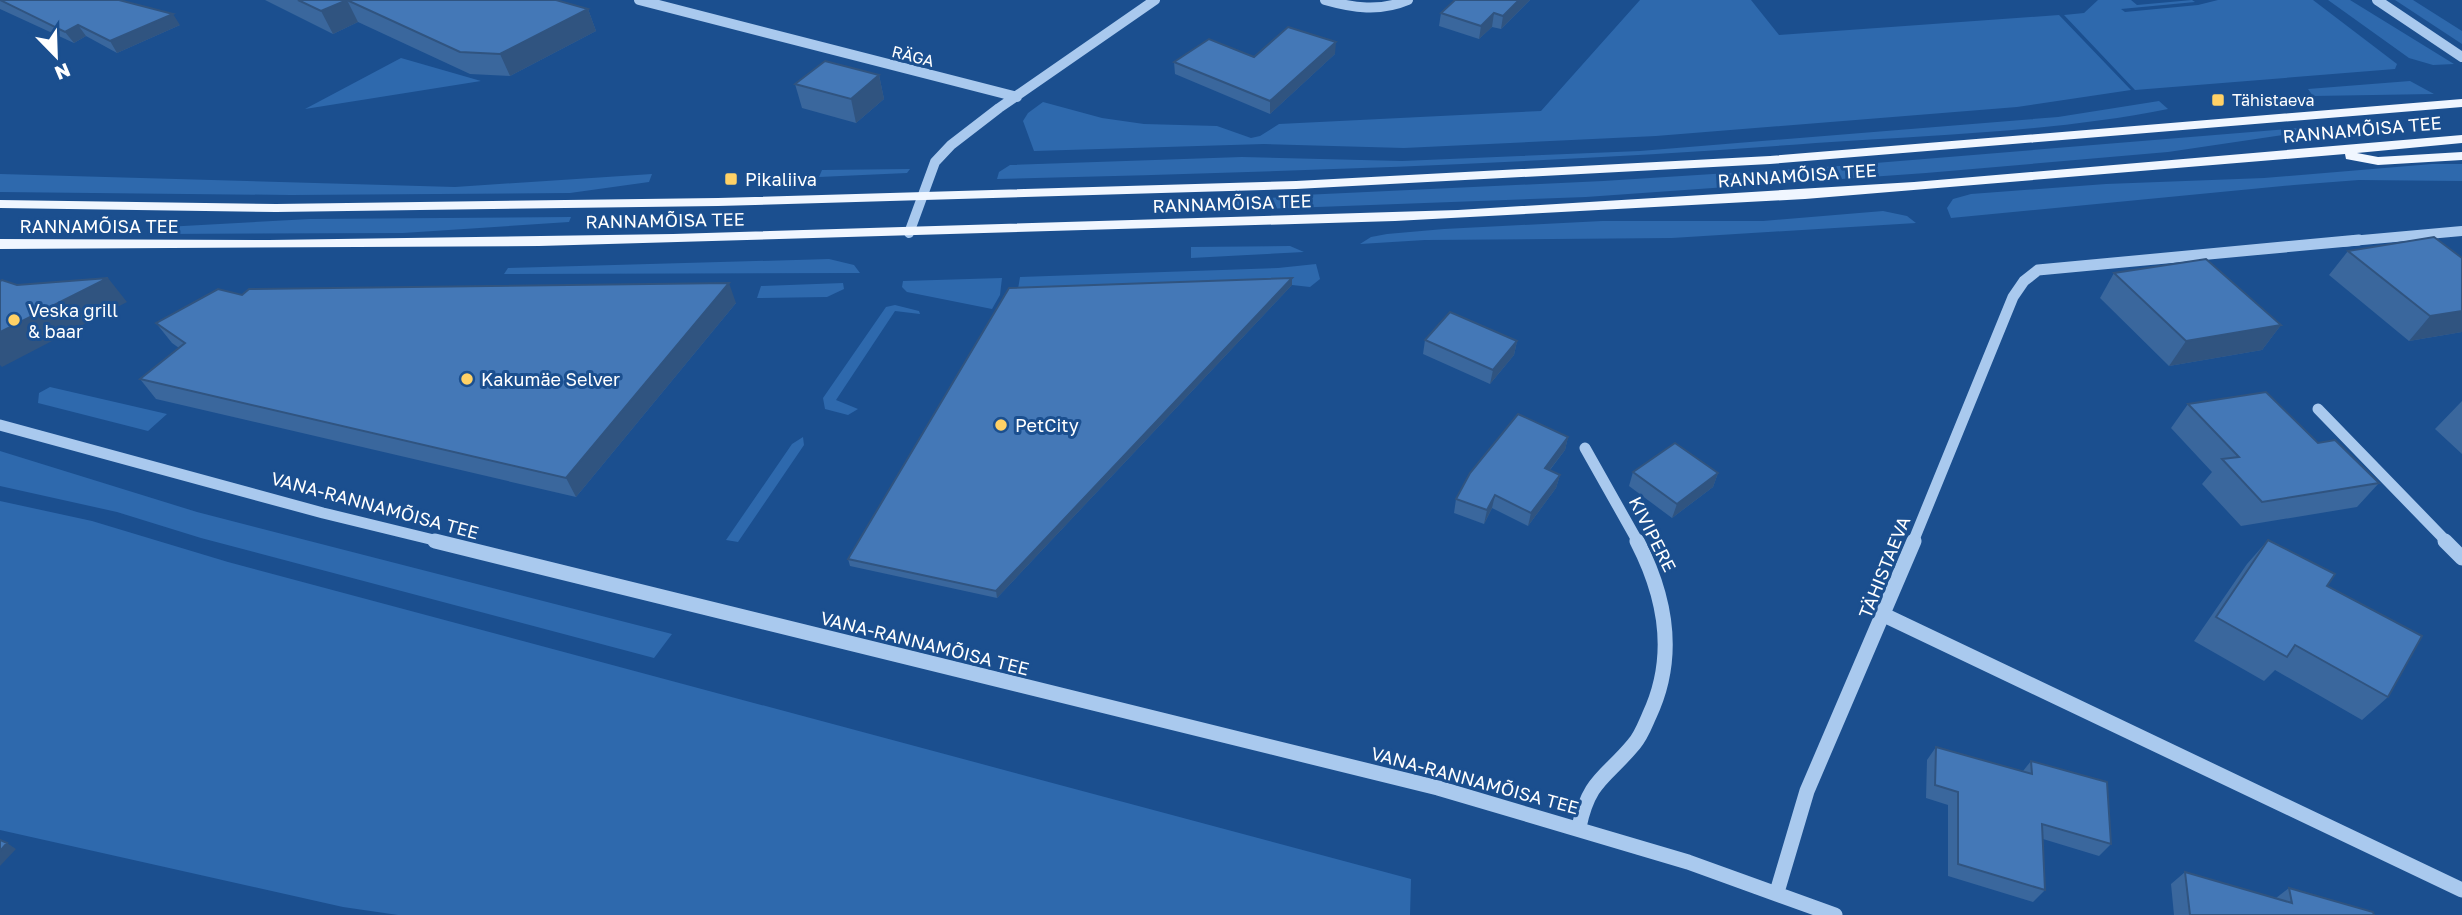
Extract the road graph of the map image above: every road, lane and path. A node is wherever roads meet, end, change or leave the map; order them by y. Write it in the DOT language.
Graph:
graph roads {
  1 [pos="639,0"];
  2 [pos="1155,0"];
  3 [pos="1325,0"];
  4 [pos="1408,0"];
  5 [pos="2377,0"];
  6 [pos="2462,57"];
  7 [pos="1017,97"];
  8 [pos="2462,103"];
  9 [pos="2462,139"];
  10 [pos="2331,152"];
  11 [pos="2462,156"];
  12 [pos="921,196"];
  13 [pos="0,204"];
  14 [pos="2462,231"];
  15 [pos="909,233"];
  16 [pos="0,244"];
  17 [pos="2318,409"];
  18 [pos="0,425"];
  19 [pos="1585,448"];
  20 [pos="2462,558"];
  21 [pos="1884,615"];
  22 [pos="1579,827"];
  23 [pos="2462,890"];
  24 [pos="1777,892"];
  25 [pos="1835,915"];
  1 -- 7 [label="street, RÄGA"];
  2 -- 7 [label="street"];
  3 -- 4 [label="street"];
  5 -- 6 [label="street"];
  7 -- 12 [label="street"];
  8 -- 12 [label="main road, RANNAMÕISA TEE"];
  9 -- 10 [label="main road, RANNAMÕISA TEE"];
  10 -- 11 [label="main road"];
  10 -- 15 [label="main road, RANNAMÕISA TEE"];
  12 -- 13 [label="main road, RANNAMÕISA TEE"];
  12 -- 15 [label="street"];
  14 -- 21 [label="street, TÄHISTAEVA"];
  15 -- 16 [label="main road, RANNAMÕISA TEE"];
  17 -- 20 [label="street"];
  18 -- 22 [label="street, VANA-RANNAMÕISA TEE"];
  19 -- 22 [label="street, KIVIPERE"];
  21 -- 23 [label="street"];
  21 -- 24 [label="street, TÄHISTAEVA"];
  22 -- 24 [label="street, VANA-RANNAMÕISA TEE"];
  24 -- 25 [label="street, VANA-RANNAMÕISA TEE"];
}
